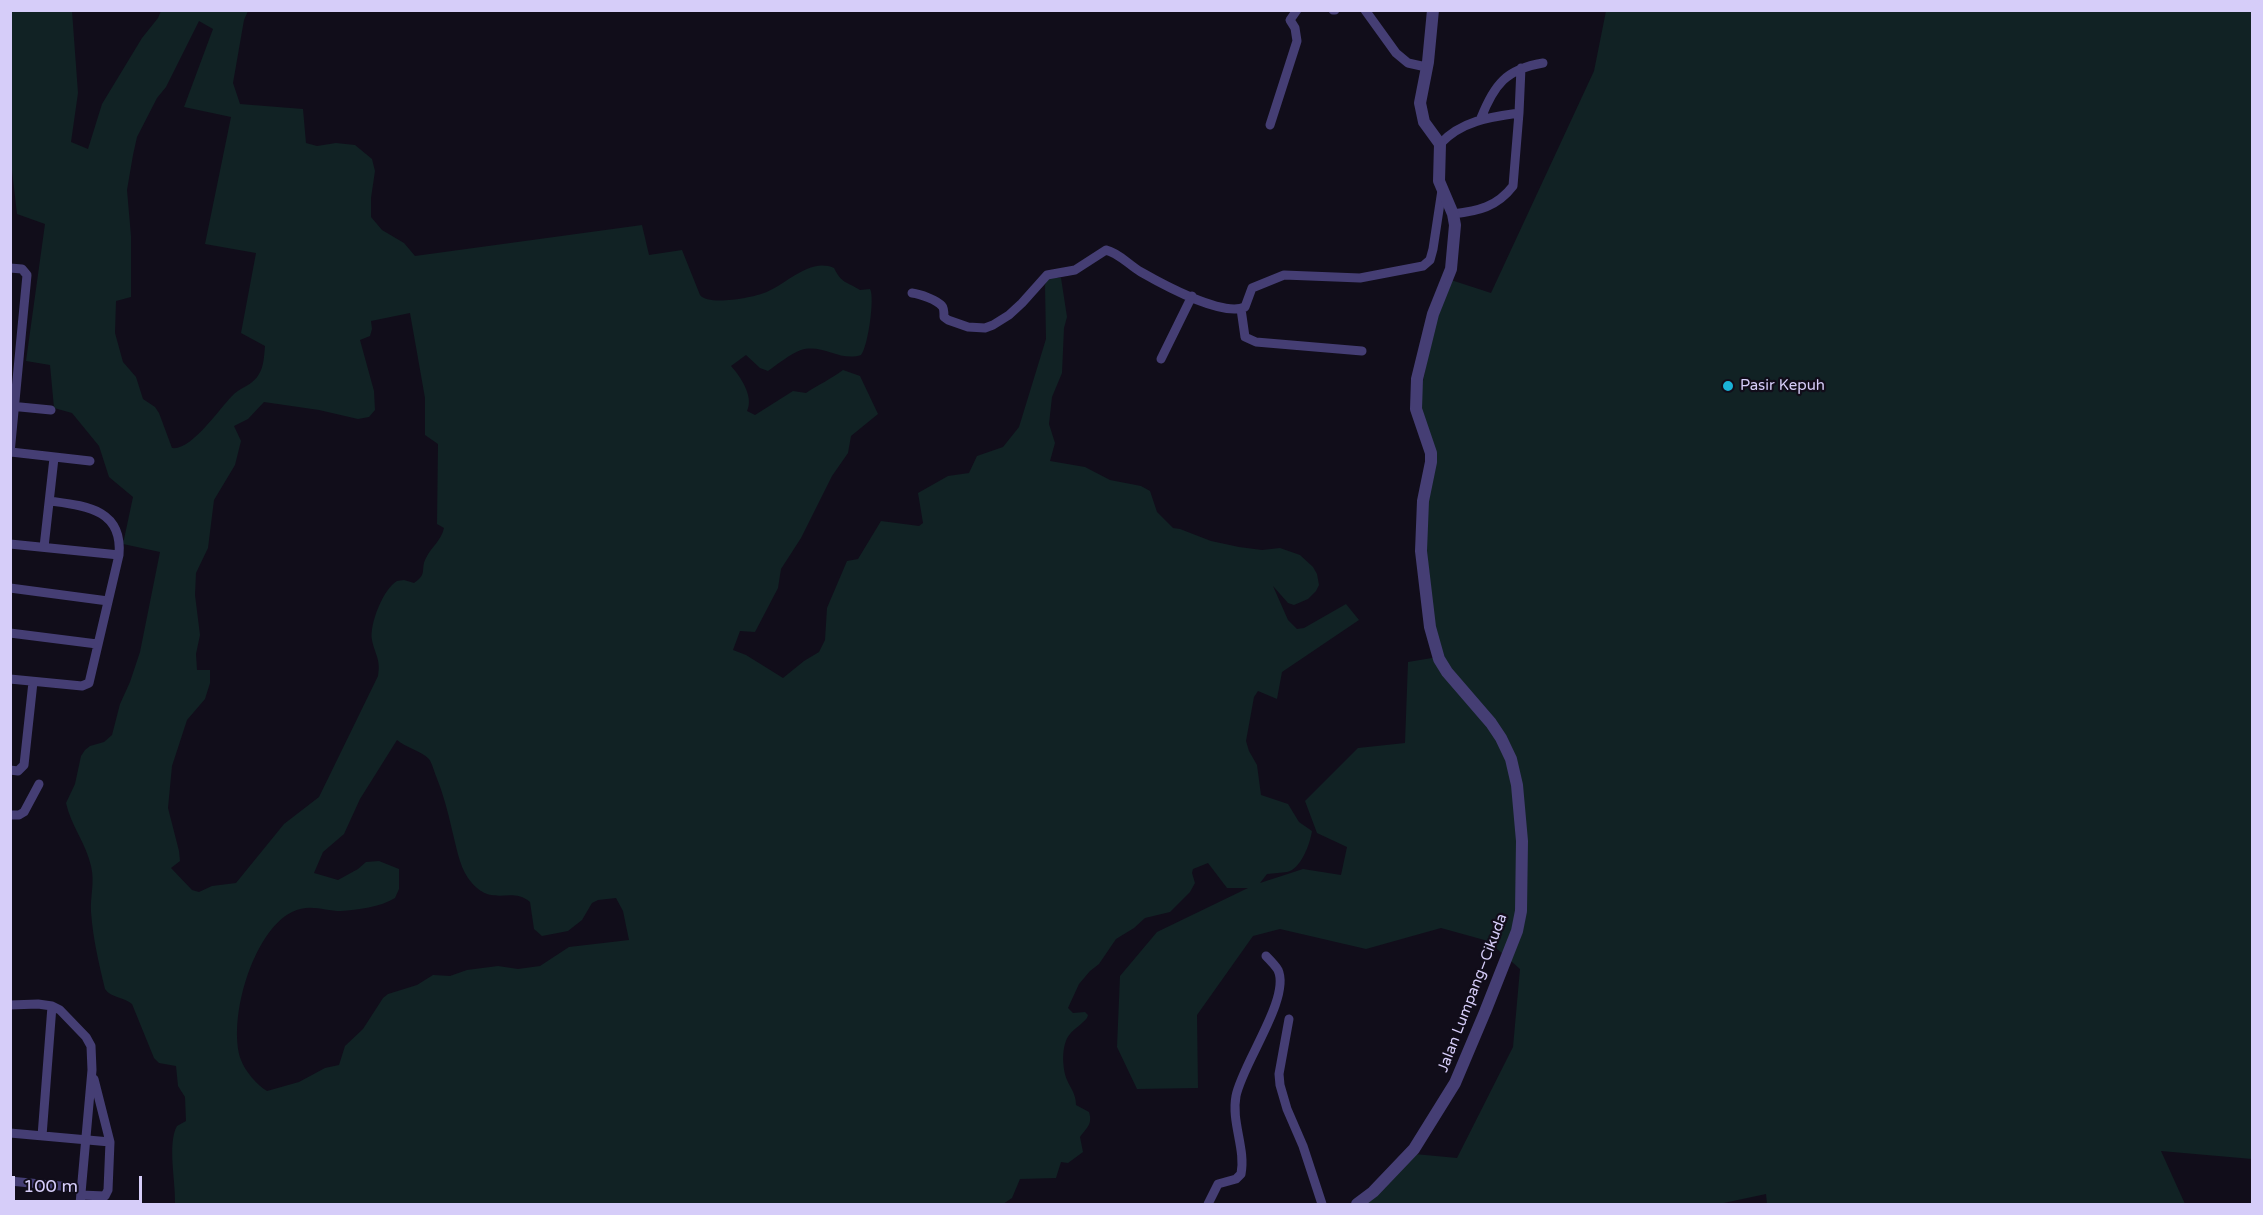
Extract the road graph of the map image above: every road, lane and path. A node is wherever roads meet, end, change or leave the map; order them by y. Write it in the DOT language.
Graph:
graph roads {
  1 [pos="1297,10"];
  2 [pos="1365,10"];
  3 [pos="1433,10"];
  4 [pos="1543,63"];
  5 [pos="1426,67"];
  6 [pos="1521,68"];
  7 [pos="1519,113"];
  8 [pos="1481,118"];
  9 [pos="1270,125"];
  10 [pos="1440,144"];
  11 [pos="1442,190"];
  12 [pos="1453,214"];
  13 [pos="10,268"];
  14 [pos="912,293"];
  15 [pos="1192,296"];
  16 [pos="1241,309"];
  17 [pos="1362,351"];
  18 [pos="1161,359"];
  19 [pos="13,406"];
  20 [pos="51,410"];
  21 [pos="10,453"];
  22 [pos="54,458"];
  23 [pos="90,461"];
  24 [pos="50,501"];
  25 [pos="10,544"];
  26 [pos="44,547"];
  27 [pos="119,555"];
  28 [pos="10,588"];
  29 [pos="108,601"];
  30 [pos="10,633"];
  31 [pos="97,644"];
  32 [pos="10,680"];
  33 [pos="33,682"];
  34 [pos="10,770"];
  35 [pos="39,784"];
  36 [pos="10,815"];
  37 [pos="1266,956"];
  38 [pos="10,1005"];
  39 [pos="52,1006"];
  40 [pos="1289,1018"];
  41 [pos="92,1070"];
  42 [pos="10,1133"];
  43 [pos="42,1136"];
  44 [pos="85,1139"];
  45 [pos="110,1142"];
  46 [pos="10,1181"];
  47 [pos="80,1196"];
  48 [pos="1208,1204"];
  49 [pos="1322,1204"];
  50 [pos="1357,1204"];
  1 -- 9 [label="street"];
  2 -- 5 [label="street"];
  3 -- 5 [label="street"];
  4 -- 6 [label="street"];
  5 -- 10 [label="street"];
  6 -- 7 [label="street"];
  6 -- 8 [label="street"];
  7 -- 8 [label="street"];
  7 -- 12 [label="street"];
  8 -- 10 [label="street"];
  10 -- 11 [label="street, Jalan Lumpang–Cikuda"];
  11 -- 12 [label="street, Jalan Lumpang–Cikuda"];
  11 -- 16 [label="street"];
  12 -- 50 [label="street, Jalan Lumpang–Cikuda"];
  13 -- 19 [label="street"];
  14 -- 15 [label="street"];
  15 -- 16 [label="street"];
  15 -- 18 [label="street"];
  16 -- 17 [label="street"];
  19 -- 20 [label="street"];
  19 -- 21 [label="street"];
  21 -- 22 [label="street"];
  22 -- 23 [label="street"];
  22 -- 24 [label="street"];
  24 -- 26 [label="street"];
  24 -- 27 [label="street"];
  25 -- 26 [label="street"];
  26 -- 27 [label="street"];
  27 -- 29 [label="street"];
  28 -- 29 [label="street"];
  29 -- 31 [label="street"];
  30 -- 31 [label="street"];
  31 -- 33 [label="street"];
  32 -- 33 [label="street"];
  33 -- 34 [label="street"];
  35 -- 36 [label="street"];
  37 -- 48 [label="street"];
  38 -- 39 [label="street"];
  39 -- 41 [label="street"];
  39 -- 43 [label="street"];
  40 -- 49 [label="street"];
  41 -- 44 [label="street"];
  41 -- 45 [label="street"];
  42 -- 43 [label="street"];
  43 -- 44 [label="street"];
  44 -- 45 [label="street"];
  44 -- 47 [label="street"];
  45 -- 47 [label="street"];
  46 -- 47 [label="street"];
}
